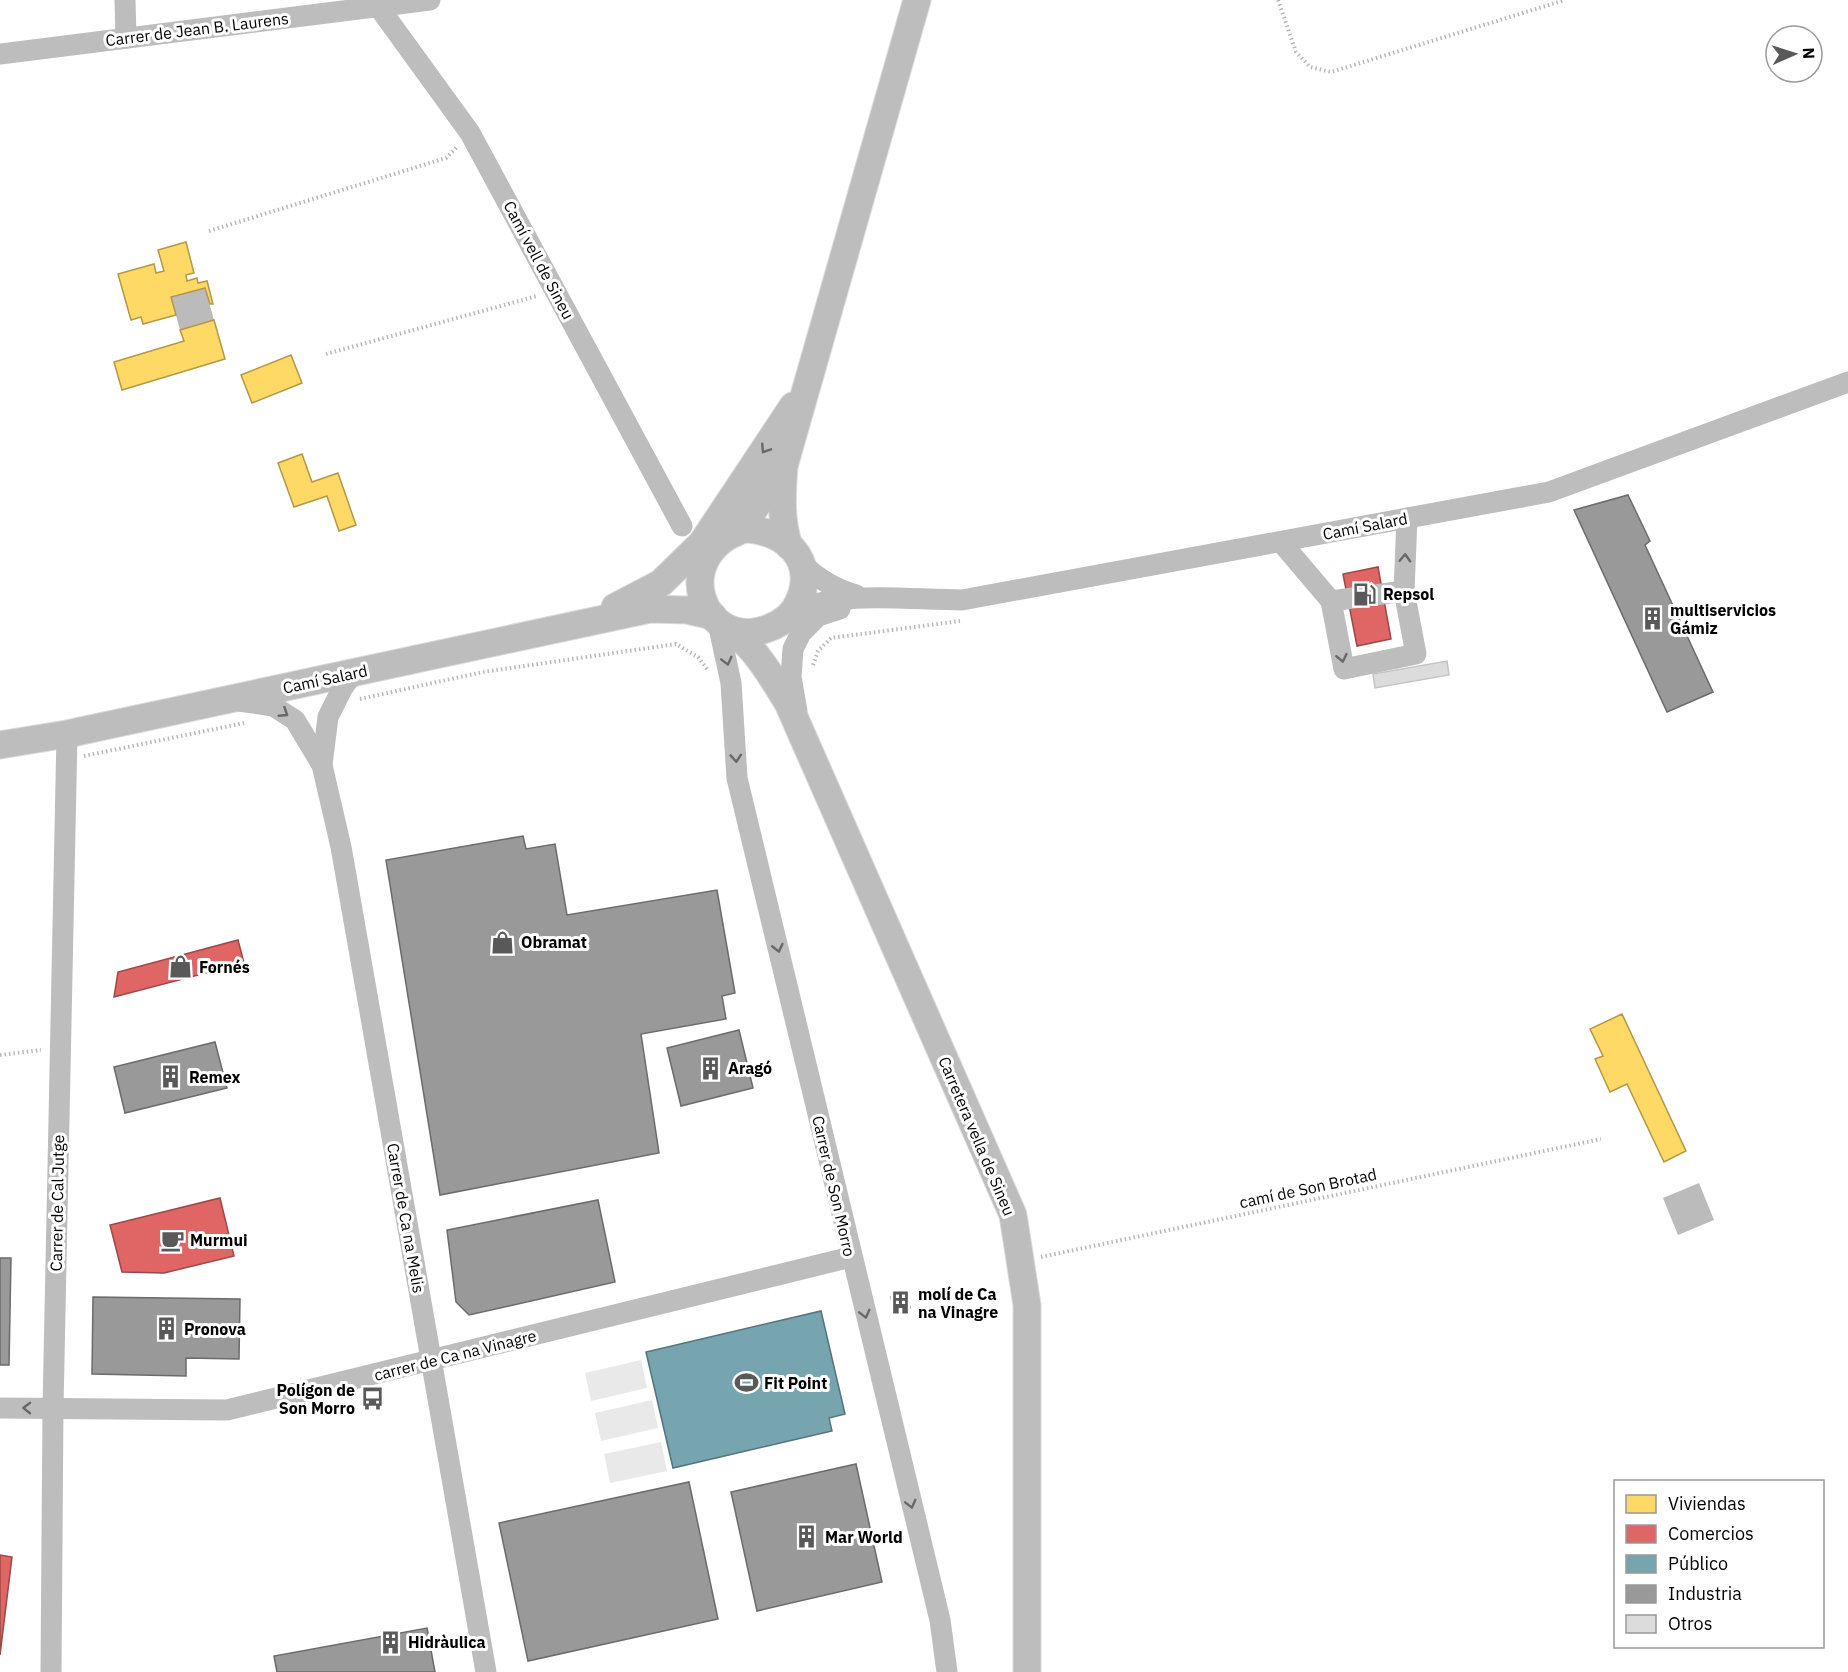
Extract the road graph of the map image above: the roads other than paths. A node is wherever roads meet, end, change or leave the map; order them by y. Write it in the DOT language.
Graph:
graph roads {
  1 [pos="124,0"];
  2 [pos="430,0"];
  3 [pos="917,0"];
  4 [pos="378,6"];
  5 [pos="126,38"];
  6 [pos="0,54"];
  7 [pos="1848,382"];
  8 [pos="808,383"];
  9 [pos="784,465"];
  10 [pos="1407,518"];
  11 [pos="682,526"];
  12 [pos="735,532"];
  13 [pos="1281,542"];
  14 [pos="795,554"];
  15 [pos="700,573"];
  16 [pos="1404,591"];
  17 [pos="866,598"];
  18 [pos="891,599"];
  19 [pos="1331,601"];
  20 [pos="650,609"];
  21 [pos="791,614"];
  22 [pos="721,624"];
  23 [pos="572,627"];
  24 [pos="354,672"];
  25 [pos="228,700"];
  26 [pos="788,704"];
  27 [pos="67,735"];
  28 [pos="802,736"];
  29 [pos="0,745"];
  30 [pos="322,765"];
  31 [pos="851,1257"];
  32 [pos="430,1360"];
  33 [pos="0,1407"];
  34 [pos="53,1408"];
  35 [pos="51,1672"];
  36 [pos="486,1672"];
  37 [pos="947,1672"];
  38 [pos="1027,1672"];
  1 -- 5 [label="street"];
  2 -- 4 [label="street, Carrer de Jean B. Laurens"];
  3 -- 8 [label="main road"];
  4 -- 5 [label="street, Carrer de Jean B. Laurens"];
  4 -- 11 [label="street, Camí vell de Sineu"];
  5 -- 6 [label="street, Carrer de Jean B. Laurens"];
  7 -- 10 [label="street, Camí Salard"];
  8 -- 9 [label="main road"];
  8 -- 23 [label="main road, one-way"];
  9 -- 12 [label="main road"];
  9 -- 14 [label="main road"];
  10 -- 13 [label="street, Camí Salard"];
  16 -- 10 [label="street, one-way"];
  12 -- 14 [label="main road"];
  12 -- 15 [label="main road"];
  13 -- 18 [label="street, Camí Salard"];
  13 -- 19 [label="street"];
  14 -- 17 [label="street, Camí Salard"];
  14 -- 21 [label="main road"];
  15 -- 20 [label="main road, Camí Salard"];
  15 -- 22 [label="main road"];
  16 -- 19 [label="street"];
  19 -- 16 [label="street, one-way"];
  17 -- 18 [label="street, Camí Salard"];
  17 -- 21 [label="street, Camí Salard"];
  18 -- 28 [label="street"];
  20 -- 22 [label="main road, Camí Salard"];
  20 -- 23 [label="main road, Camí Salard"];
  21 -- 22 [label="main road"];
  21 -- 26 [label="main road, Carretera vella de Sineu"];
  22 -- 26 [label="main road, Carretera vella de Sineu"];
  22 -- 31 [label="street, Carrer de Son Morro, one-way"];
  23 -- 24 [label="main road, Camí Salard"];
  24 -- 25 [label="main road, Camí Salard"];
  24 -- 30 [label="street, Carrer de Ca na Melis"];
  25 -- 27 [label="main road, Camí Salard"];
  25 -- 30 [label="street, Carrer de Ca na Melis, one-way"];
  26 -- 28 [label="main road, Carretera vella de Sineu"];
  27 -- 29 [label="main road, Camí Salard"];
  27 -- 34 [label="street, Carrer de Cal Jutge"];
  28 -- 38 [label="main road, Carretera vella de Sineu"];
  30 -- 32 [label="street, Carrer de Ca na Melis"];
  31 -- 32 [label="street, carrer de Ca na Vinagre"];
  31 -- 37 [label="street, Carrer de Son Morro, one-way"];
  32 -- 34 [label="street, carrer de Ca na Vinagre"];
  32 -- 36 [label="street, Carrer de Ca na Melis"];
  34 -- 33 [label="street, one-way"];
  34 -- 35 [label="street, Carrer de Cal Jutge"];
}
